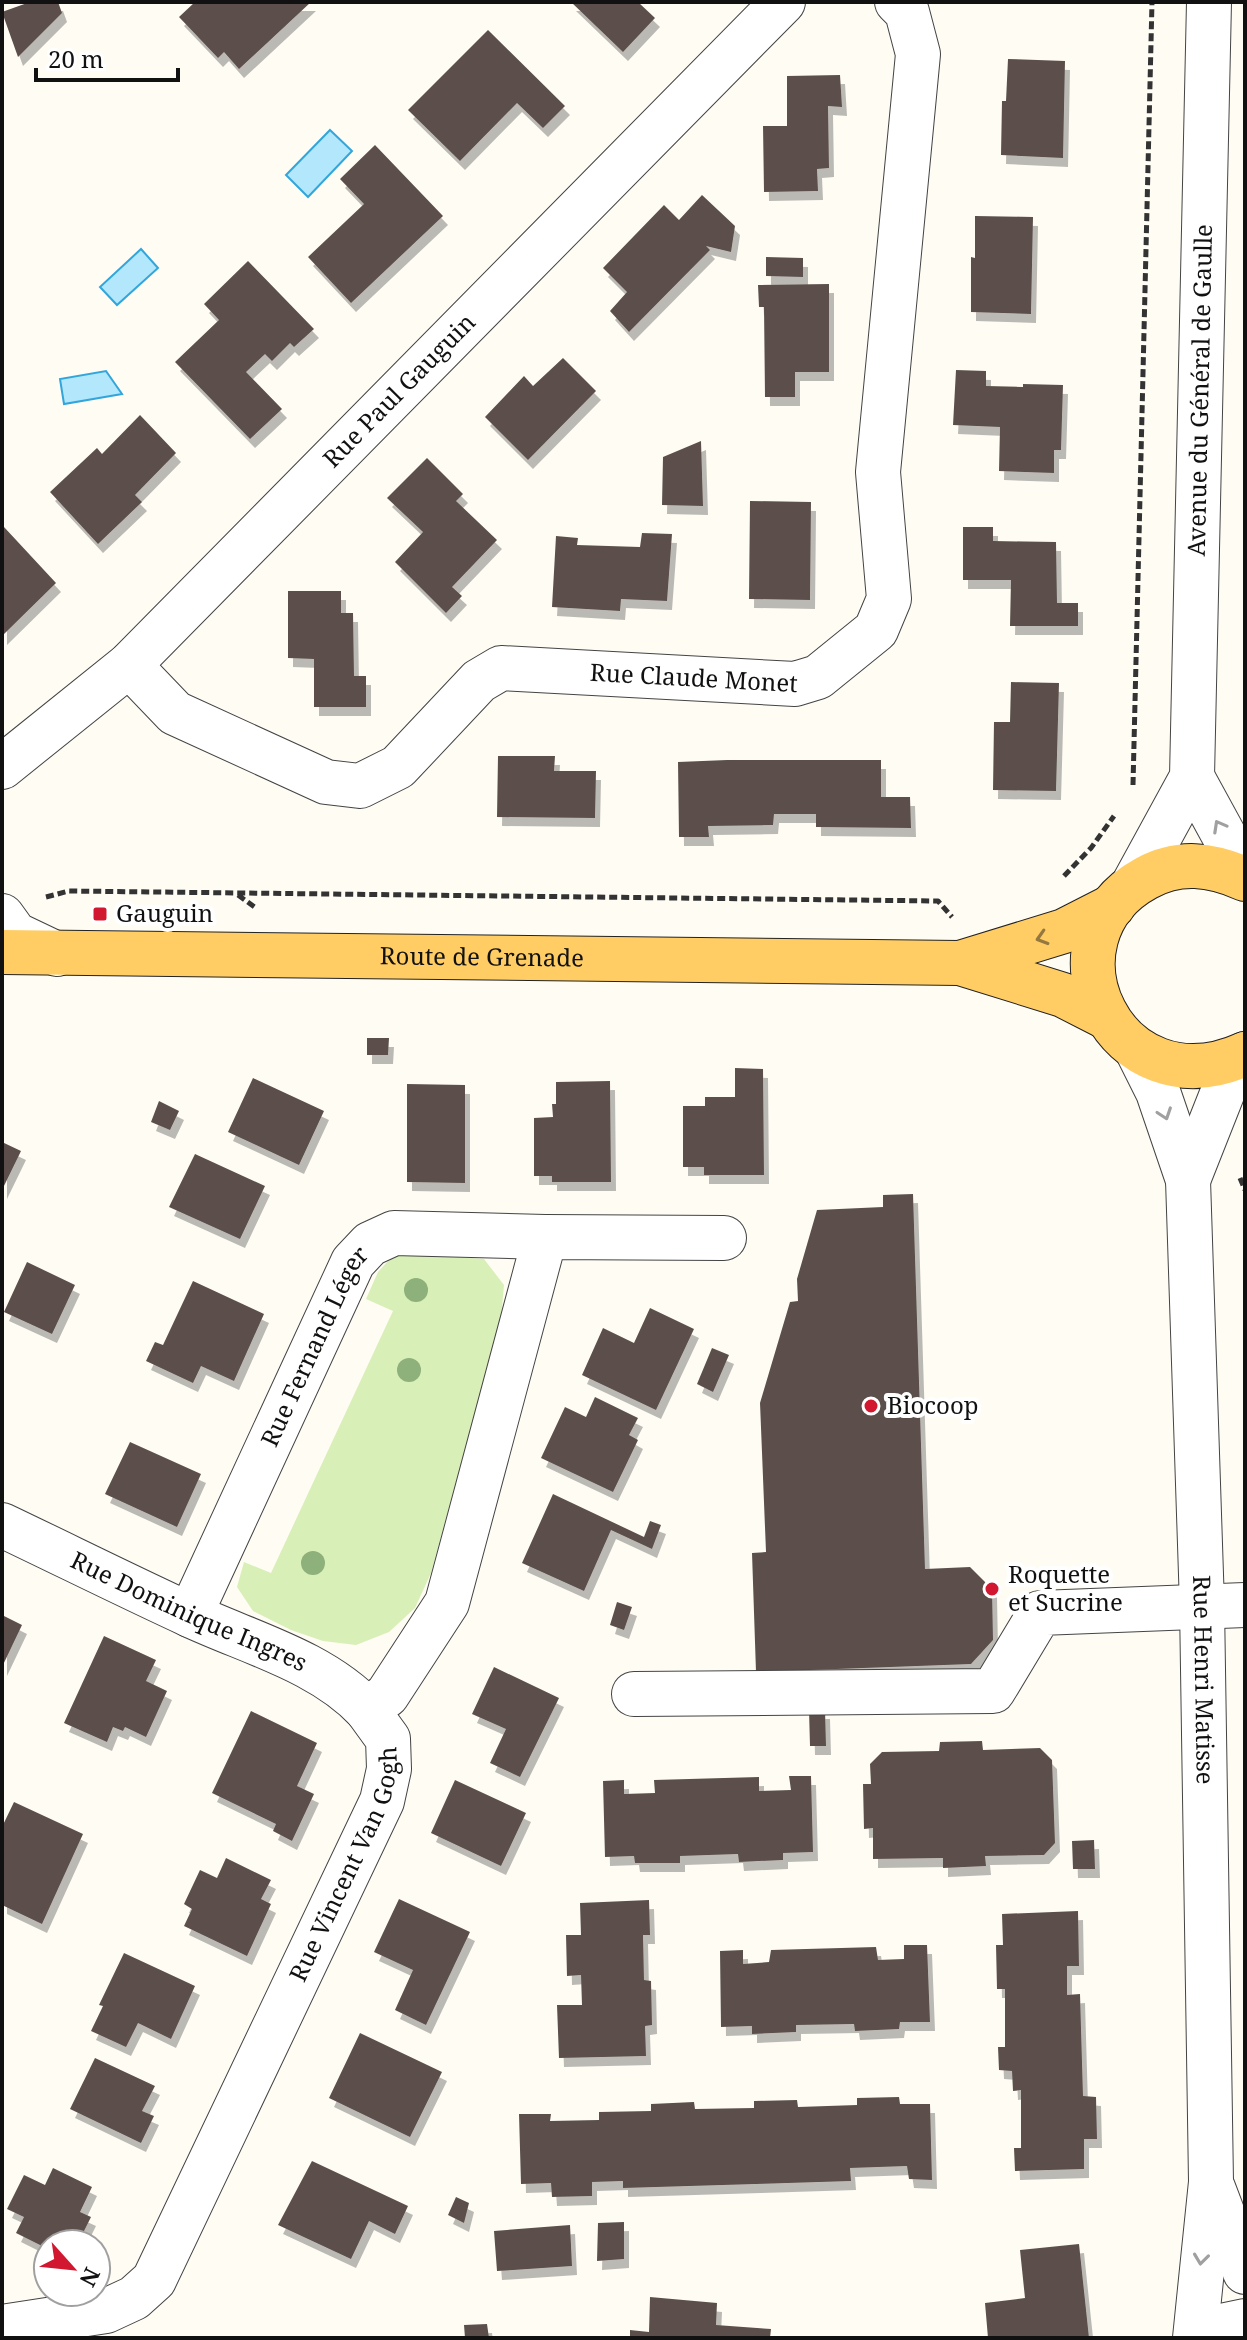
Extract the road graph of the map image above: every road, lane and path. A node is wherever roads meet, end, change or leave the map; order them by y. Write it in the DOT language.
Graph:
graph roads {
  1 [pos="783,2"];
  2 [pos="897,2"];
  3 [pos="1152,2"];
  4 [pos="1209,2"];
  5 [pos="129,665"];
  6 [pos="6,769"];
  7 [pos="1192,777"];
  8 [pos="1133,785"];
  9 [pos="1119,809"];
  10 [pos="1245,876"];
  11 [pos="1056,884"];
  12 [pos="69,891"];
  13 [pos="1123,896"];
  14 [pos="2,916"];
  15 [pos="960,945"];
  16 [pos="2,952"];
  17 [pos="57,954"];
  18 [pos="1106,1017"];
  19 [pos="1137,1050"];
  20 [pos="1245,1054"];
  21 [pos="1240,1178"];
  22 [pos="1188,1180"];
  23 [pos="1245,1190"];
  24 [pos="545,1237"];
  25 [pos="724,1238"];
  26 [pos="2,1525"];
  27 [pos="1202,1605"];
  28 [pos="1245,1605"];
  29 [pos="190,1615"];
  30 [pos="634,1694"];
  31 [pos="367,1710"];
  32 [pos="1211,2182"];
  33 [pos="1245,2272"];
  34 [pos="1245,2321"];
  35 [pos="2,2327"];
  36 [pos="1195,2338"];
  37 [pos="1203,2338"];
  1 -- 5 [label="street, Rue Paul Gauguin"];
  2 -- 5 [label="street, Rue Claude Monet"];
  3 -- 8 [label="path"];
  4 -- 7 [label="street, Avenue du Général de Gaulle"];
  5 -- 6 [label="street, Rue Paul Gauguin"];
  10 -- 7 [label="street, Avenue du Général de Gaulle, one-way"];
  7 -- 13 [label="street, Avenue du Général de Gaulle"];
  9 -- 11 [label="path"];
  10 -- 13 [label="main road"];
  12 -- 15 [label="path"];
  13 -- 15 [label="main road, one-way"];
  13 -- 18 [label="main road"];
  14 -- 17 [label="street"];
  15 -- 17 [label="main road, Route de Grenade"];
  15 -- 18 [label="main road"];
  16 -- 17 [label="main road, Route de Grenade"];
  18 -- 19 [label="main road"];
  19 -- 20 [label="main road"];
  19 -- 22 [label="street, Rue Henri Matisse, one-way"];
  20 -- 22 [label="street, Rue Henri Matisse"];
  21 -- 23 [label="path"];
  22 -- 27 [label="street, Rue Henri Matisse"];
  24 -- 25 [label="street"];
  24 -- 29 [label="street, Rue Fernand Léger"];
  24 -- 31 [label="street, Rue Vincent Van Gogh"];
  26 -- 29 [label="street, Rue Dominique Ingres"];
  27 -- 28 [label="street"];
  27 -- 30 [label="street"];
  27 -- 32 [label="street, Rue Henri Matisse"];
  29 -- 31 [label="street, Rue Dominique Ingres"];
  31 -- 35 [label="street, Rue Vincent Van Gogh"];
  32 -- 33 [label="street, Rue Henri Matisse"];
  32 -- 36 [label="street, Rue Henri Matisse, one-way"];
  34 -- 37 [label="street"];
}
